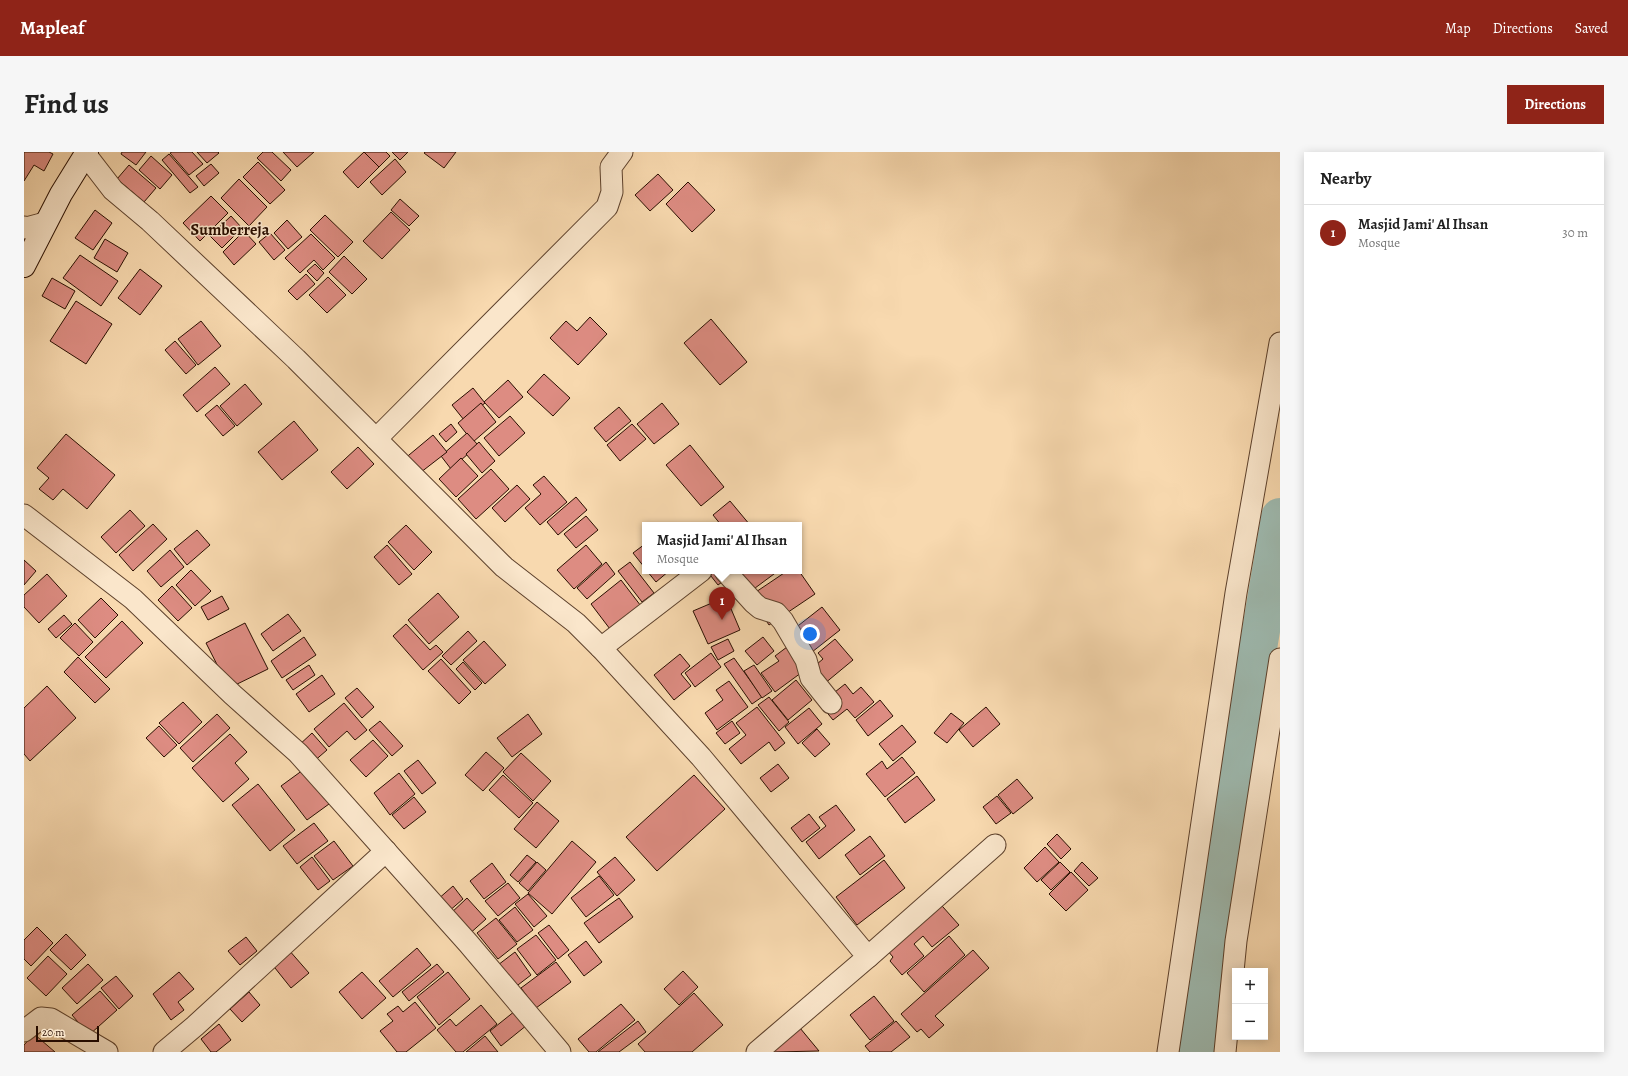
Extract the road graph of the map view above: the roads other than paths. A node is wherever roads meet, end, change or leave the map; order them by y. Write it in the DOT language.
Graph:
graph roads {
  1 [pos="622,152"];
  2 [pos="86,153"];
  3 [pos="45,223"];
  4 [pos="24,227"];
  5 [pos="24,266"];
  6 [pos="1280,344"];
  7 [pos="376,439"];
  8 [pos="24,515"];
  9 [pos="697,574"];
  10 [pos="728,574"];
  11 [pos="601,648"];
  12 [pos="1280,658"];
  13 [pos="830,702"];
  14 [pos="995,845"];
  15 [pos="386,851"];
  16 [pos="868,958"];
  17 [pos="24,1031"];
  18 [pos="107,1052"];
  19 [pos="164,1052"];
  20 [pos="560,1052"];
  21 [pos="758,1052"];
  22 [pos="1168,1052"];
  23 [pos="1225,1052"];
  1 -- 7 [label="street"];
  2 -- 3 [label="main road"];
  2 -- 7 [label="street"];
  3 -- 4 [label="street"];
  3 -- 5 [label="main road"];
  6 -- 22 [label="street"];
  7 -- 11 [label="street"];
  8 -- 15 [label="street"];
  9 -- 11 [label="street"];
  10 -- 13 [label="street"];
  11 -- 16 [label="street"];
  12 -- 23 [label="street"];
  14 -- 16 [label="street"];
  15 -- 19 [label="street"];
  15 -- 20 [label="street"];
  16 -- 21 [label="street"];
  17 -- 18 [label="street"];
}
